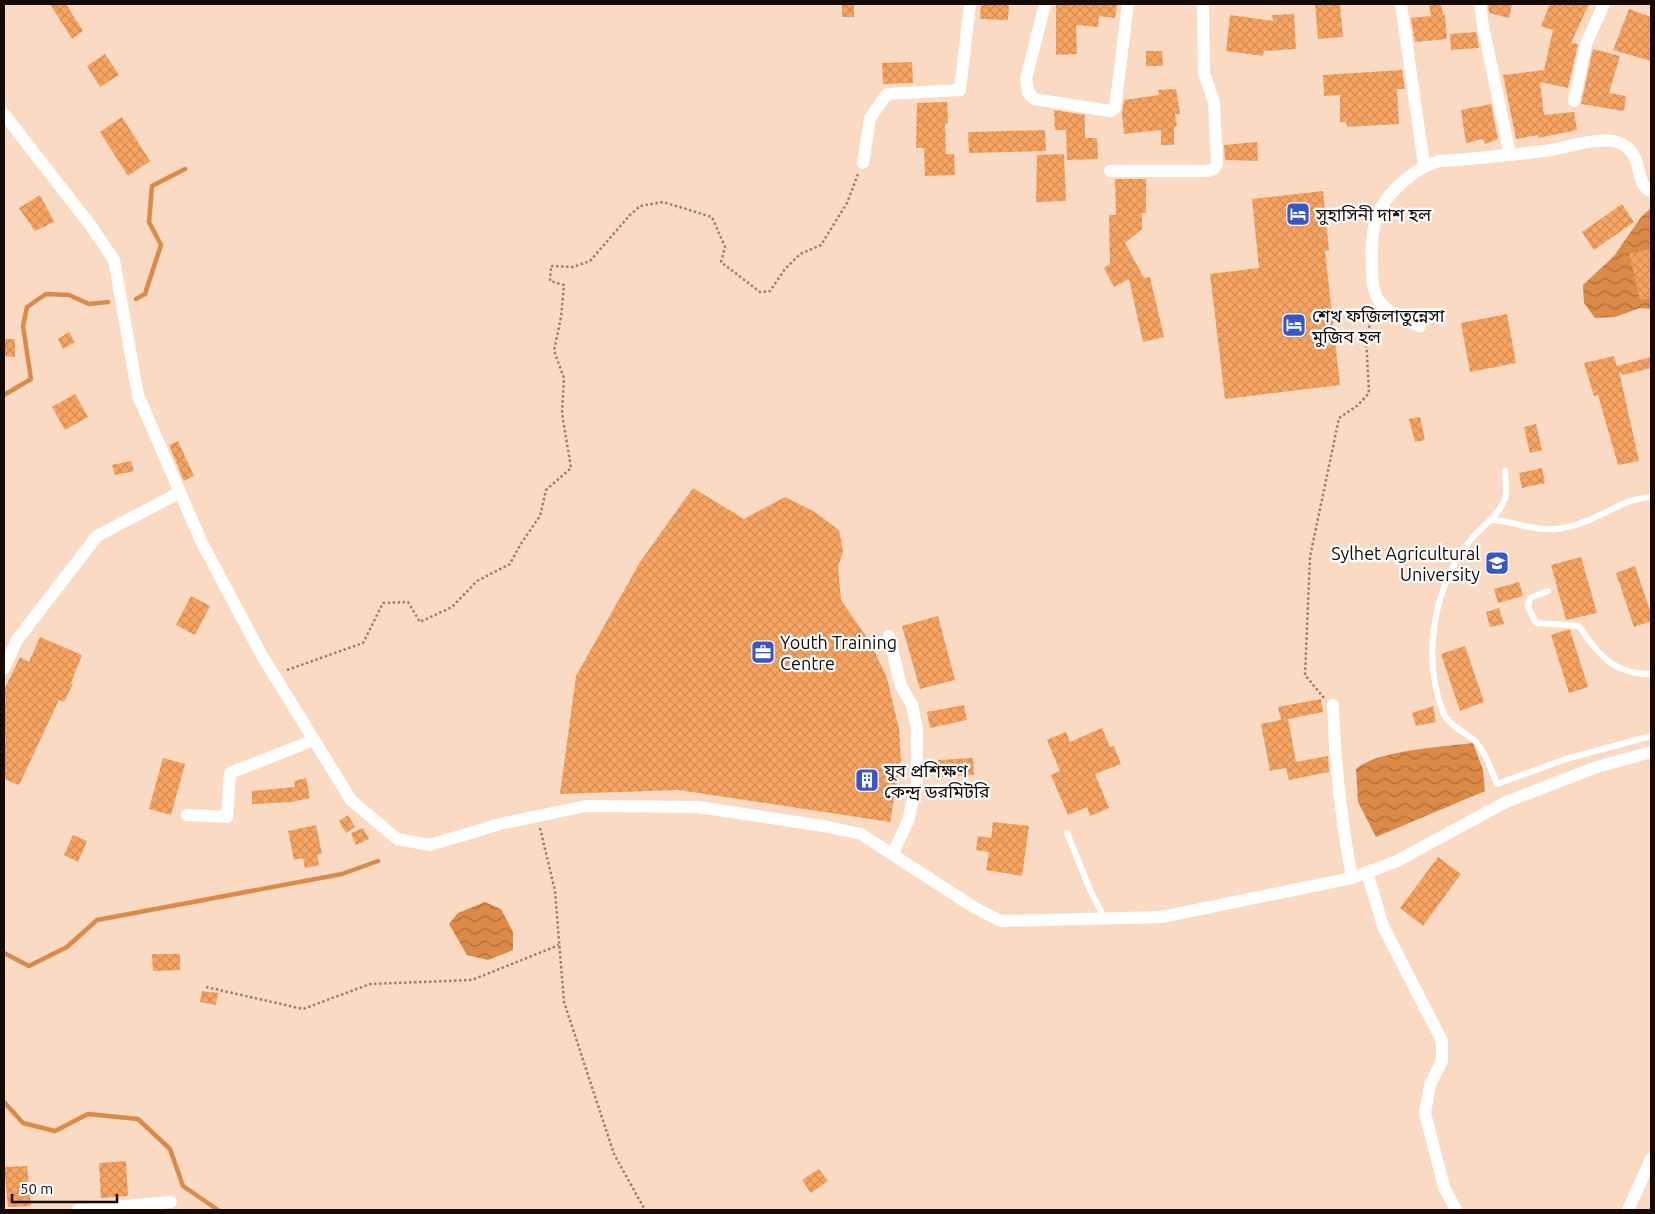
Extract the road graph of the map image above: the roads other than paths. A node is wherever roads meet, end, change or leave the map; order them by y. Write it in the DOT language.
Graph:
graph roads {
  1 [pos="970,4"];
  2 [pos="1045,4"];
  3 [pos="1128,4"];
  4 [pos="1204,4"];
  5 [pos="1401,4"];
  6 [pos="1480,4"];
  7 [pos="1604,4"];
  8 [pos="1574,101"];
  9 [pos="4,114"];
  10 [pos="1510,155"];
  11 [pos="862,163"];
  12 [pos="1424,165"];
  13 [pos="1110,171"];
  14 [pos="1651,191"];
  15 [pos="1420,326"];
  16 [pos="1505,471"];
  17 [pos="179,493"];
  18 [pos="1651,496"];
  19 [pos="1490,520"];
  20 [pos="1548,591"];
  21 [pos="889,636"];
  22 [pos="4,668"];
  23 [pos="1651,674"];
  24 [pos="1333,705"];
  25 [pos="1651,736"];
  26 [pos="314,740"];
  27 [pos="1651,752"];
  28 [pos="186,815"];
  29 [pos="1066,833"];
  30 [pos="893,854"];
  31 [pos="1367,872"];
  32 [pos="1352,878"];
  33 [pos="1105,919"];
  34 [pos="1651,1159"];
  35 [pos="171,1202"];
  36 [pos="78,1210"];
  37 [pos="1456,1210"];
  38 [pos="1628,1210"];
  1 -- 11 [label="street"];
  2 -- 3 [label="street"];
  4 -- 13 [label="street"];
  5 -- 12 [label="street"];
  6 -- 10 [label="street"];
  7 -- 8 [label="street"];
  9 -- 17 [label="street"];
  10 -- 12 [label="street"];
  10 -- 14 [label="street"];
  12 -- 15 [label="street"];
  16 -- 19 [label="lane"];
  17 -- 22 [label="street"];
  17 -- 26 [label="street"];
  18 -- 19 [label="lane"];
  19 -- 25 [label="lane"];
  20 -- 23 [label="lane"];
  21 -- 30 [label="street"];
  24 -- 32 [label="street"];
  26 -- 28 [label="street"];
  26 -- 30 [label="street"];
  27 -- 31 [label="street"];
  29 -- 33 [label="lane"];
  30 -- 33 [label="street"];
  31 -- 32 [label="street"];
  31 -- 37 [label="street"];
  32 -- 33 [label="street"];
  34 -- 38 [label="street"];
  35 -- 36 [label="street"];
}
